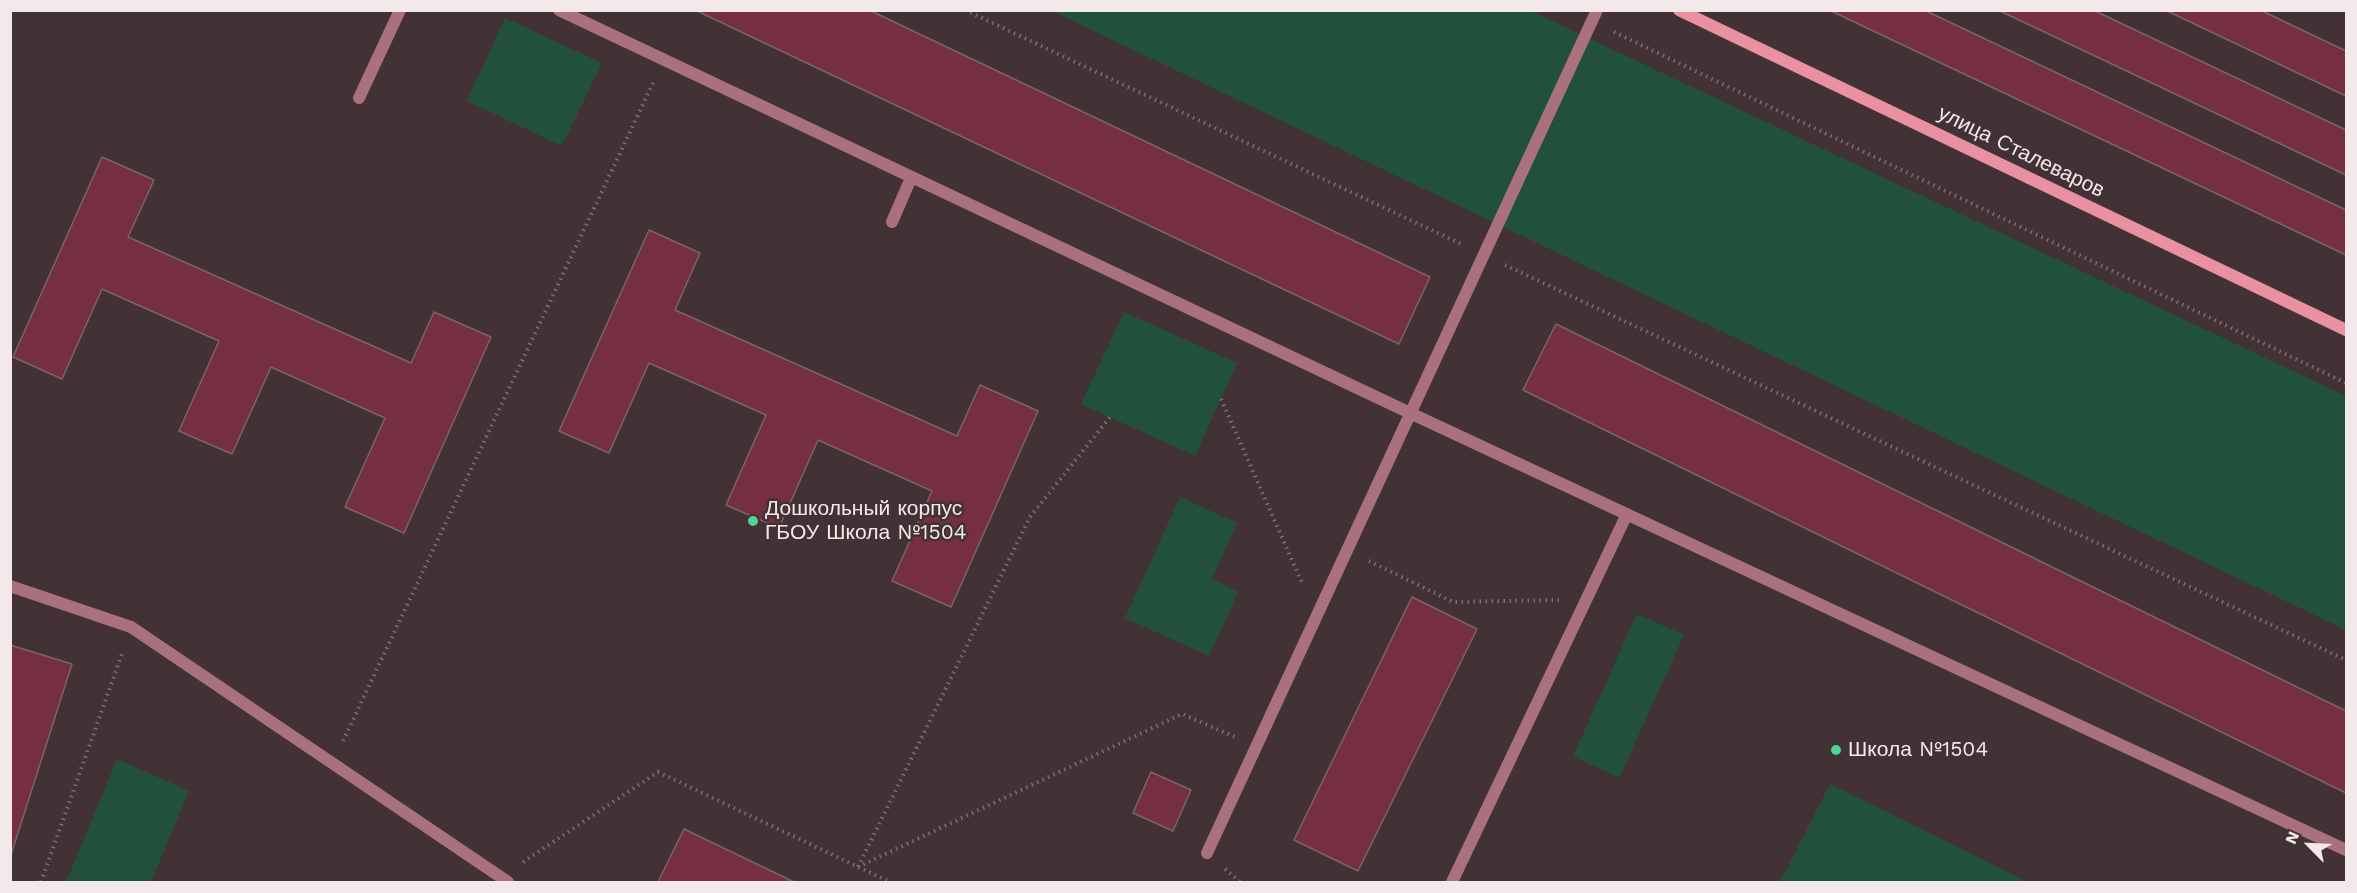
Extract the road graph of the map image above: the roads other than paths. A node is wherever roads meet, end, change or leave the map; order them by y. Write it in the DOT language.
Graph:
graph roads {
  1 [pos="400,10"];
  2 [pos="559,10"];
  3 [pos="1679,10"];
  4 [pos="1594,16"];
  5 [pos="359,98"];
  6 [pos="911,178"];
  7 [pos="892,222"];
  8 [pos="2346,330"];
  9 [pos="1410,412"];
  10 [pos="1627,514"];
  11 [pos="10,586"];
  12 [pos="2346,850"];
  13 [pos="1207,853"];
  14 [pos="504,880"];
  15 [pos="1452,882"];
  1 -- 5 [label="lane"];
  2 -- 6 [label="lane"];
  3 -- 8 [label="main road, улица Сталеваров"];
  4 -- 9 [label="lane"];
  6 -- 7 [label="lane"];
  6 -- 9 [label="lane"];
  9 -- 10 [label="lane"];
  9 -- 13 [label="lane"];
  10 -- 12 [label="lane"];
  10 -- 15 [label="lane"];
  11 -- 14 [label="lane"];
}
